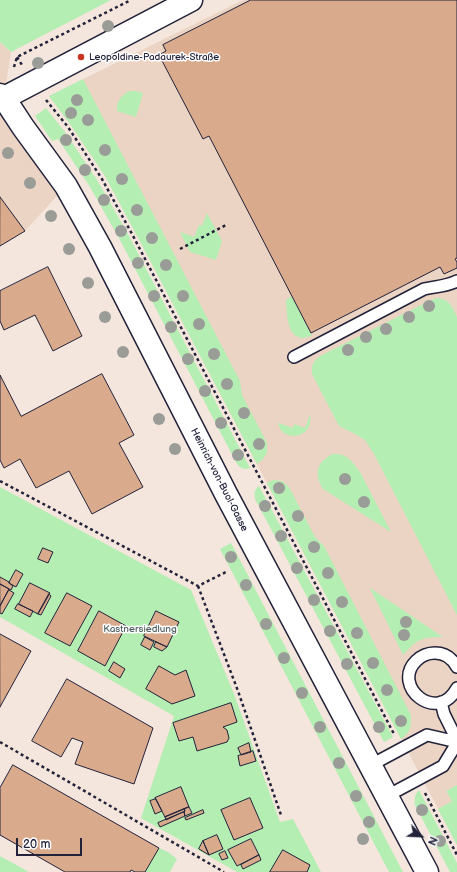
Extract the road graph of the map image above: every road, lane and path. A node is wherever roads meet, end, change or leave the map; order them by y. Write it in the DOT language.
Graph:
graph roads {
  1 [pos="131,0"];
  2 [pos="191,0"];
  3 [pos="32,82"];
  4 [pos="2,96"];
  5 [pos="226,225"];
  6 [pos="180,249"];
  7 [pos="457,281"];
  8 [pos="294,357"];
  9 [pos="0,481"];
  10 [pos="228,570"];
  11 [pos="198,586"];
  12 [pos="457,667"];
  13 [pos="457,688"];
  14 [pos="441,702"];
  15 [pos="0,742"];
  16 [pos="457,742"];
  17 [pos="402,748"];
  18 [pos="371,765"];
  19 [pos="418,779"];
  20 [pos="387,796"];
  21 [pos="281,815"];
  22 [pos="457,855"];
  23 [pos="224,872"];
  24 [pos="427,872"];
  1 -- 4 [label="path"];
  2 -- 3 [label="street"];
  3 -- 4 [label="street"];
  3 -- 17 [label="path"];
  4 -- 18 [label="street, Heinrich-von-Buol-Gasse"];
  5 -- 6 [label="path"];
  7 -- 8 [label="lane"];
  9 -- 11 [label="path"];
  10 -- 11 [label="path"];
  11 -- 21 [label="path"];
  12 -- 14 [label="lane"];
  13 -- 14 [label="lane"];
  14 -- 16 [label="lane"];
  15 -- 23 [label="path"];
  16 -- 17 [label="lane"];
  16 -- 19 [label="lane"];
  17 -- 18 [label="lane"];
  18 -- 20 [label="street, Heinrich-von-Buol-Gasse"];
  19 -- 20 [label="lane"];
  19 -- 22 [label="path"];
  20 -- 24 [label="street, Heinrich-von-Buol-Gasse"];
}
